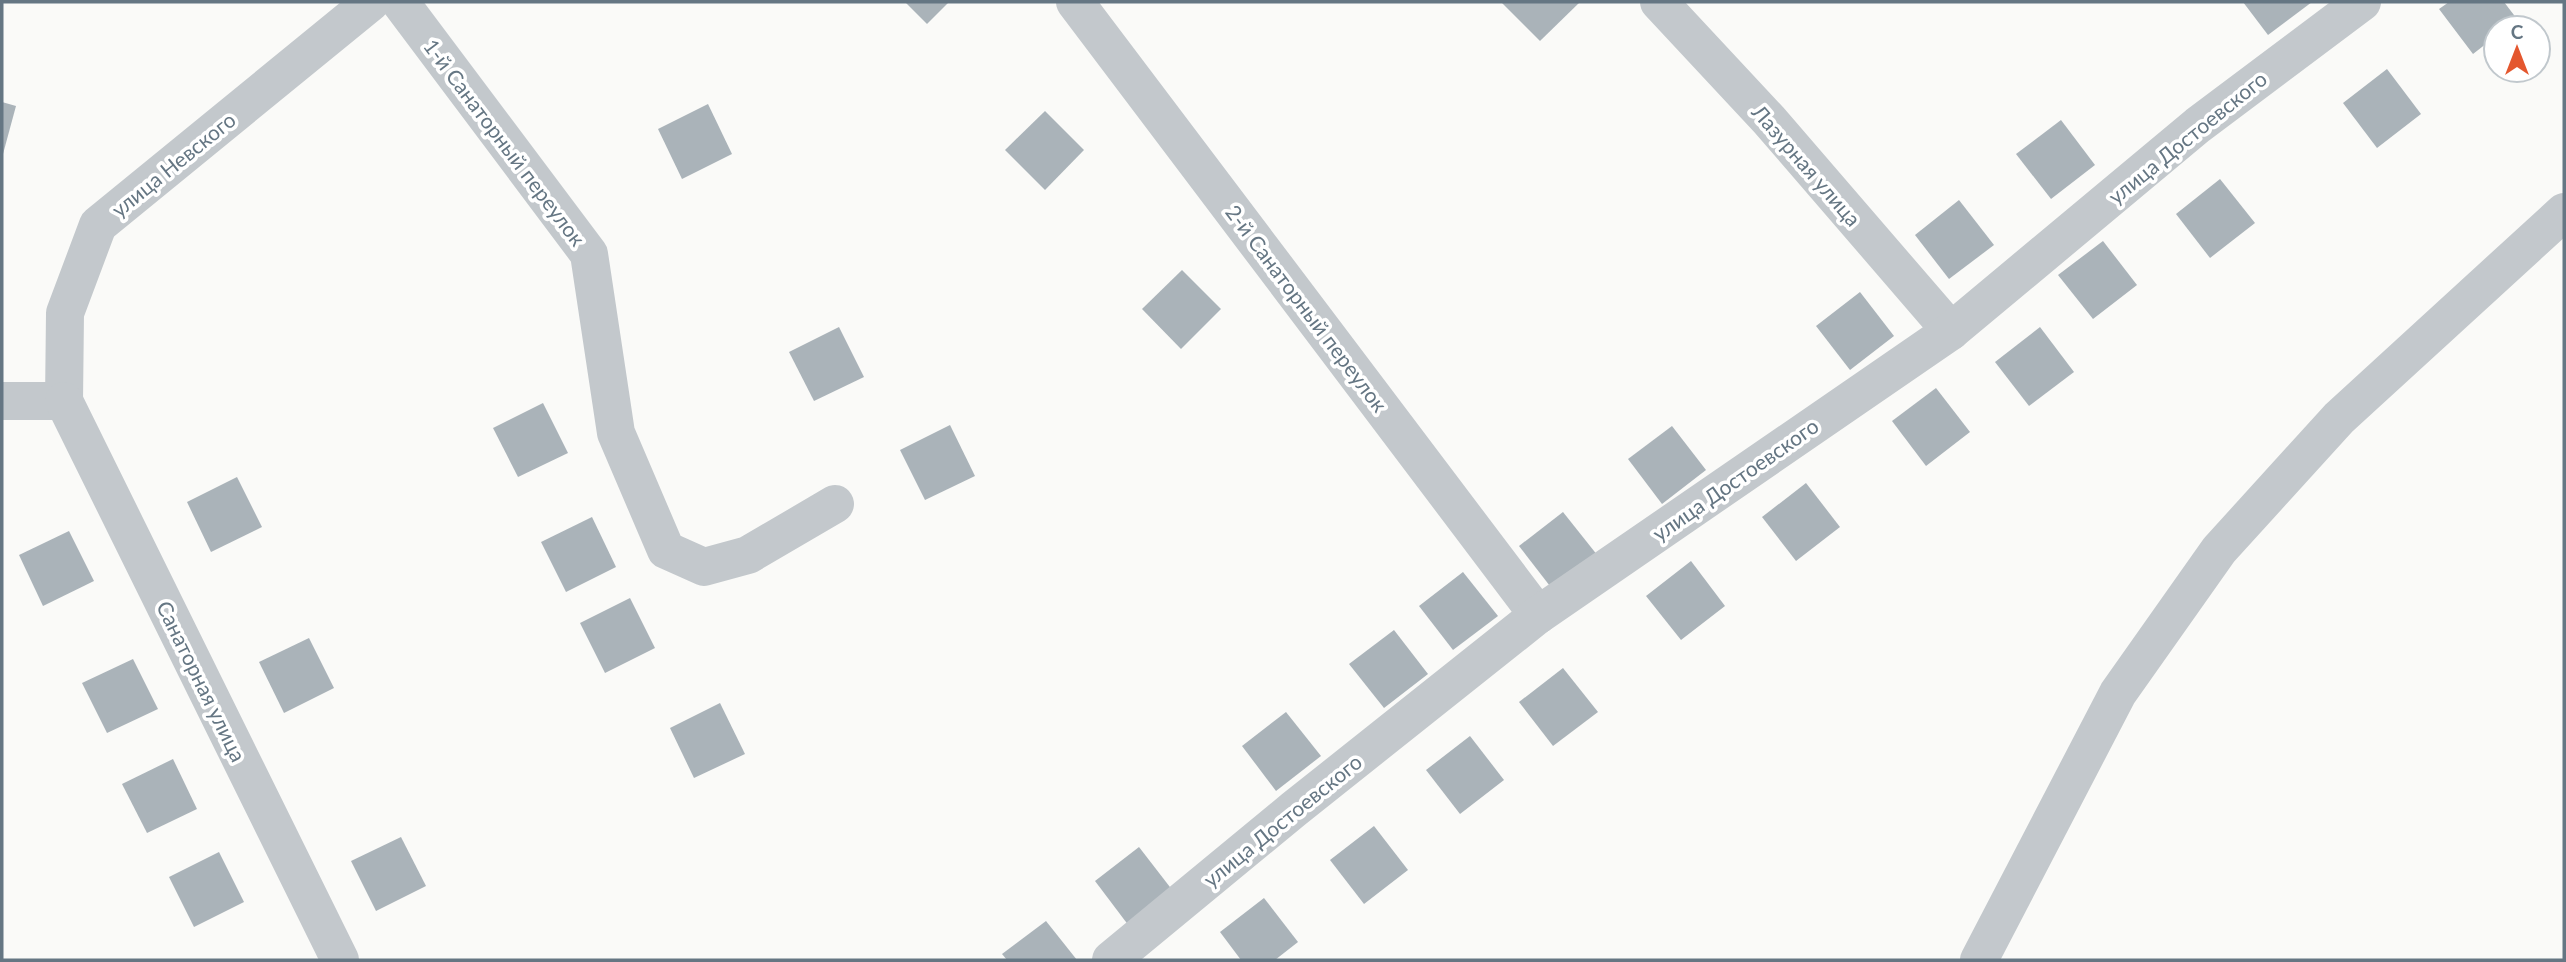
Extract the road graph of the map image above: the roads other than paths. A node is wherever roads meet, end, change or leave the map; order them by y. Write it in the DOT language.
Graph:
graph roads {
  1 [pos="371,2"];
  2 [pos="401,2"];
  3 [pos="1075,2"];
  4 [pos="1659,2"];
  5 [pos="2362,2"];
  6 [pos="2564,212"];
  7 [pos="1951,331"];
  8 [pos="2,401"];
  9 [pos="64,401"];
  10 [pos="835,504"];
  11 [pos="1538,615"];
  12 [pos="340,960"];
  13 [pos="1111,960"];
  14 [pos="1979,960"];
  1 -- 9 [label="street, улица Невского"];
  2 -- 10 [label="street, 1-й Санаторный переулок"];
  3 -- 11 [label="street, 2-й Санаторный переулок"];
  4 -- 7 [label="street, Лазурная улица"];
  5 -- 7 [label="street, улица Достоевского"];
  6 -- 14 [label="street"];
  7 -- 11 [label="street, улица Достоевского"];
  8 -- 9 [label="street"];
  9 -- 12 [label="street, Санаторная улица"];
  11 -- 13 [label="street, улица Достоевского"];
}
